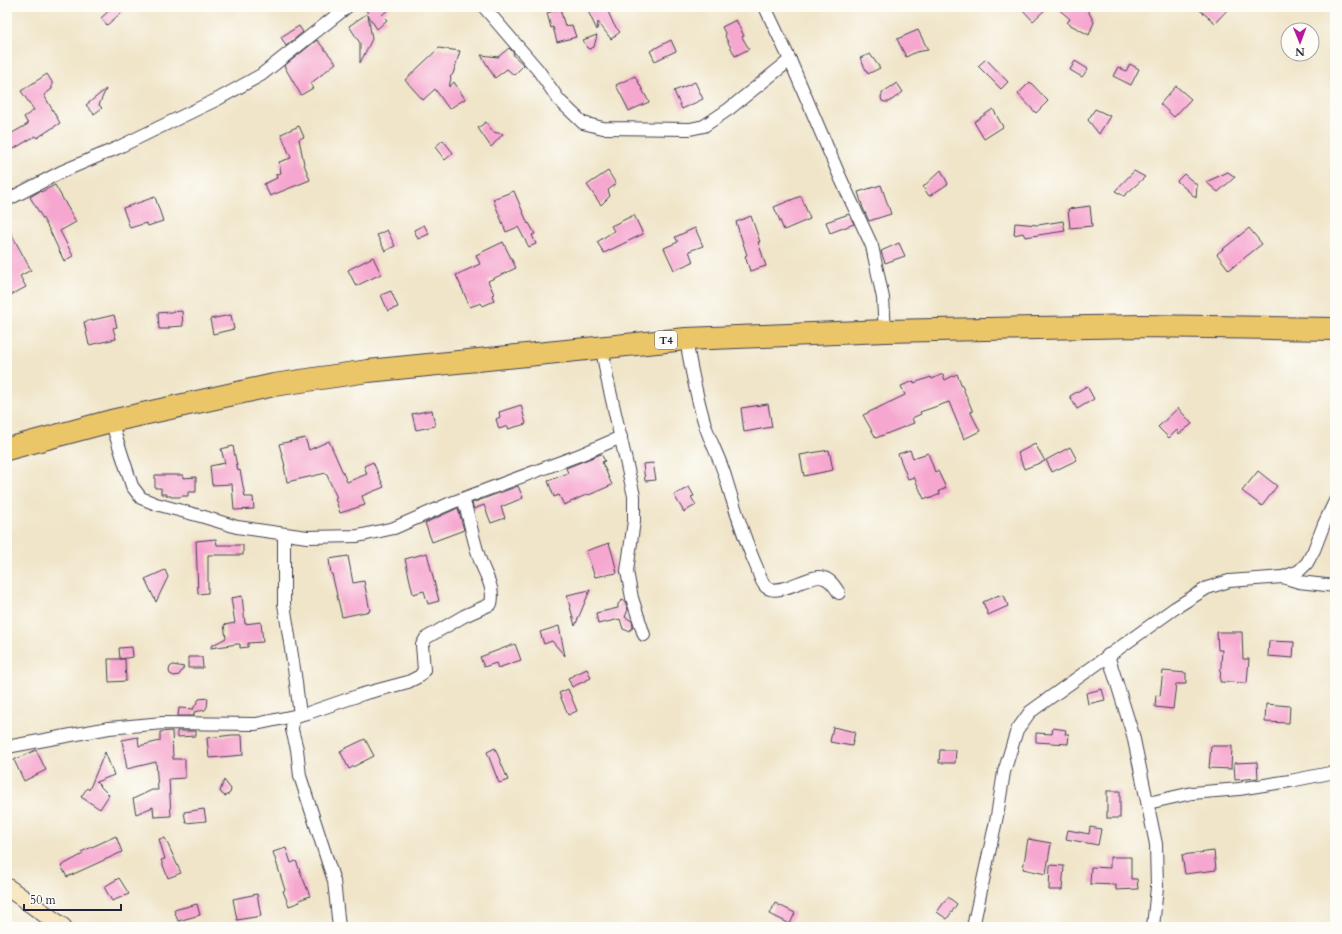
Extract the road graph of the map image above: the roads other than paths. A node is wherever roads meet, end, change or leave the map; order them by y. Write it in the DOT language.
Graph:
graph roads {
  1 [pos="347,7"];
  2 [pos="484,7"];
  3 [pos="765,7"];
  4 [pos="790,60"];
  5 [pos="7,200"];
  6 [pos="1335,328"];
  7 [pos="885,332"];
  8 [pos="686,339"];
  9 [pos="602,348"];
  10 [pos="111,420"];
  11 [pos="621,437"];
  12 [pos="7,449"];
  13 [pos="463,499"];
  14 [pos="1335,500"];
  15 [pos="284,534"];
  16 [pos="1283,577"];
  17 [pos="1335,586"];
  18 [pos="839,592"];
  19 [pos="644,635"];
  20 [pos="1108,655"];
  21 [pos="296,716"];
  22 [pos="7,747"];
  23 [pos="1335,772"];
  24 [pos="1148,804"];
  25 [pos="7,887"];
  26 [pos="63,927"];
  27 [pos="339,927"];
  28 [pos="973,927"];
  29 [pos="1153,927"];
  1 -- 5 [label="street"];
  2 -- 4 [label="street"];
  3 -- 4 [label="street"];
  4 -- 7 [label="street"];
  6 -- 7 [label="highway, T4"];
  7 -- 8 [label="highway, T4"];
  8 -- 9 [label="highway, T4"];
  8 -- 18 [label="street"];
  9 -- 10 [label="highway, T4"];
  9 -- 11 [label="street"];
  10 -- 12 [label="highway, T4"];
  10 -- 15 [label="street"];
  11 -- 13 [label="street"];
  11 -- 19 [label="street"];
  13 -- 15 [label="street"];
  13 -- 21 [label="street"];
  14 -- 16 [label="street"];
  15 -- 21 [label="street"];
  16 -- 17 [label="street"];
  16 -- 20 [label="street"];
  20 -- 24 [label="street"];
  20 -- 28 [label="street"];
  21 -- 22 [label="street"];
  21 -- 27 [label="street"];
  23 -- 24 [label="street"];
  24 -- 29 [label="street"];
  25 -- 26 [label="street"];
}
